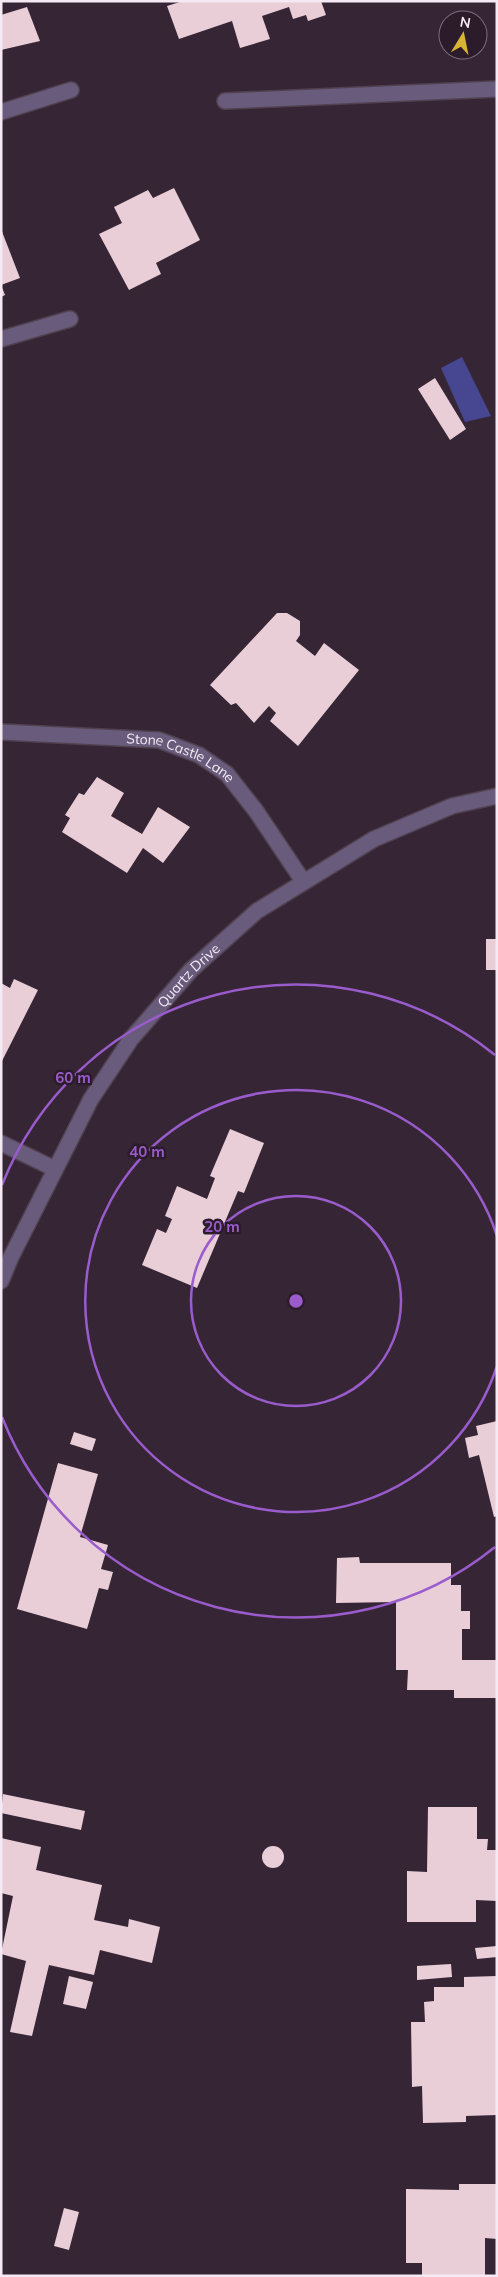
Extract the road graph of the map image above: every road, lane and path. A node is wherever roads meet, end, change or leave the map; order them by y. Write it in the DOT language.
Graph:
graph roads {
  1 [pos="497,89"];
  2 [pos="71,90"];
  3 [pos="225,101"];
  4 [pos="1,112"];
  5 [pos="70,319"];
  6 [pos="1,339"];
  7 [pos="1,732"];
  8 [pos="497,796"];
  9 [pos="303,881"];
  10 [pos="1,1143"];
  11 [pos="55,1169"];
  12 [pos="1,1281"];
  1 -- 3 [label="street"];
  2 -- 4 [label="street"];
  5 -- 6 [label="street"];
  7 -- 9 [label="street, Stone Castle Lane"];
  8 -- 9 [label="street, Quartz Drive"];
  9 -- 11 [label="street, Quartz Drive"];
  10 -- 11 [label="street"];
  11 -- 12 [label="street, Quartz Drive"];
}
